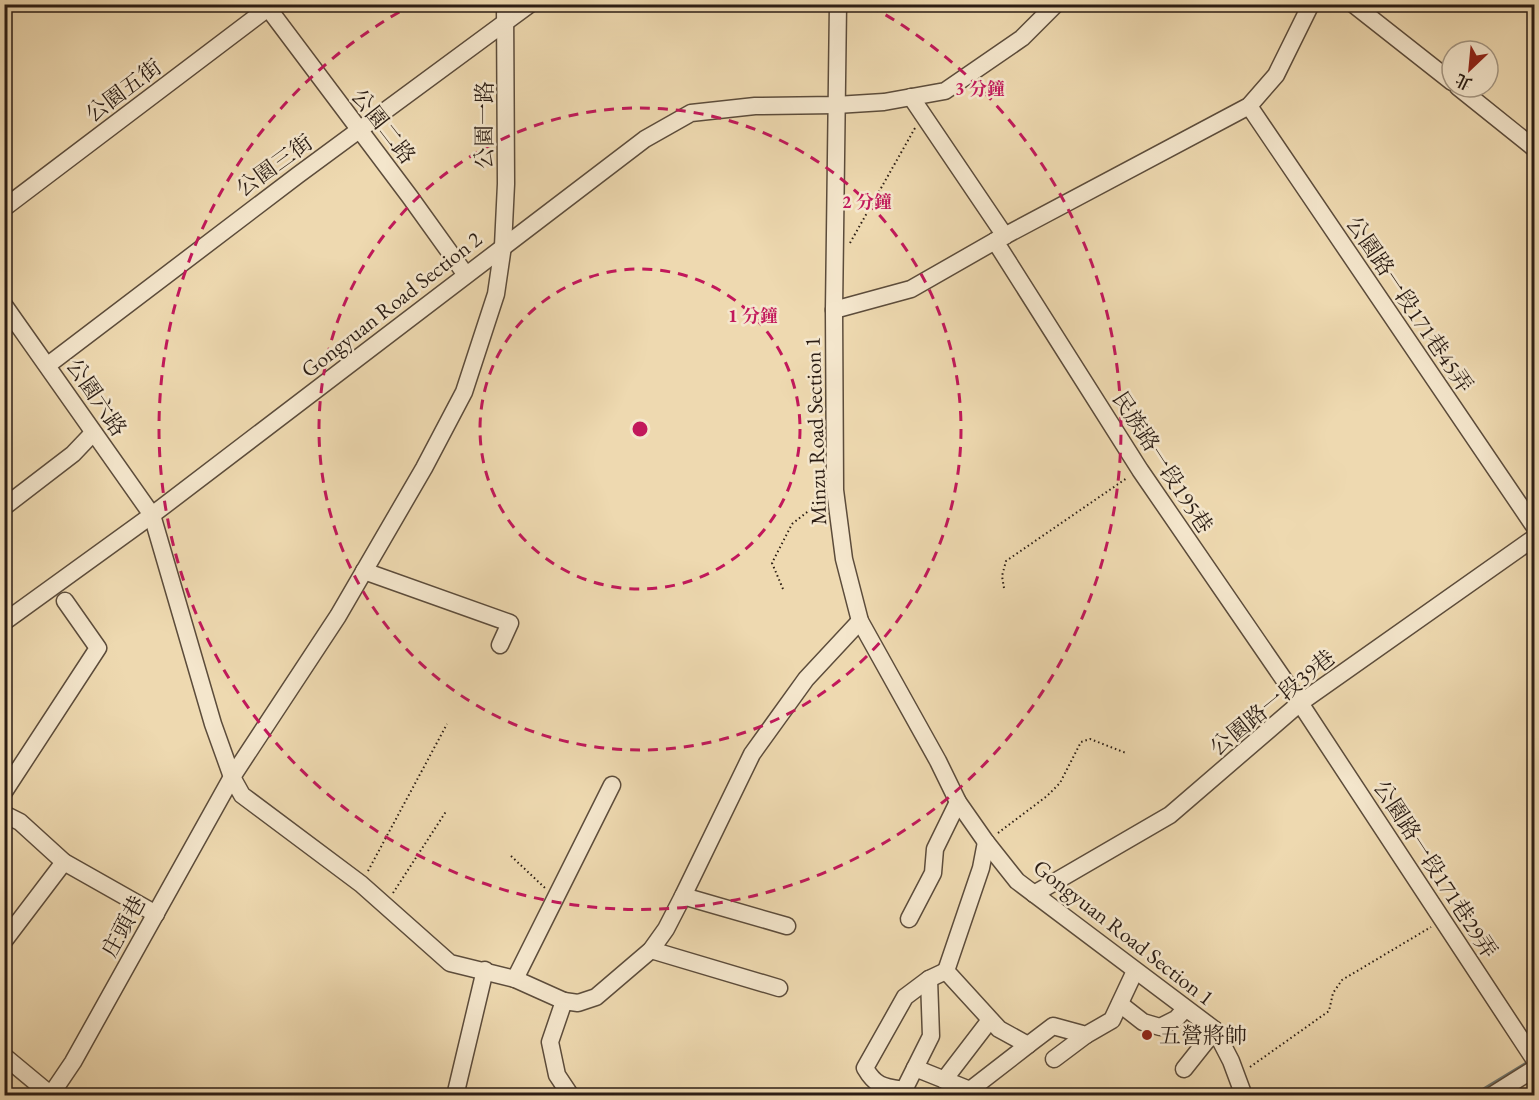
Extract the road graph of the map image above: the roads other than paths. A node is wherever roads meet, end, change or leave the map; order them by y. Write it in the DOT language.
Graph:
graph roads {
  1 [pos="505,4"];
  2 [pos="530,4"];
  3 [pos="838,4"];
  4 [pos="1056,4"];
  5 [pos="1311,4"];
  6 [pos="1353,4"];
  7 [pos="267,6"];
  8 [pos="506,22"];
  9 [pos="1440,73"];
  10 [pos="911,97"];
  11 [pos="1473,99"];
  12 [pos="836,105"];
  13 [pos="1249,106"];
  14 [pos="360,131"];
  15 [pos="1534,147"];
  16 [pos="4,208"];
  17 [pos="1000,238"];
  18 [pos="503,246"];
  19 [pos="466,275"];
  20 [pos="4,305"];
  21 [pos="834,310"];
  22 [pos="48,365"];
  23 [pos="93,433"];
  24 [pos="4,507"];
  25 [pos="152,515"];
  26 [pos="1534,526"];
  27 [pos="1534,538"];
  28 [pos="364,571"];
  29 [pos="65,601"];
  30 [pos="860,621"];
  31 [pos="4,622"];
  32 [pos="500,645"];
  33 [pos="1300,703"];
  34 [pos="232,777"];
  35 [pos="612,785"];
  36 [pos="4,792"];
  37 [pos="958,802"];
  38 [pos="4,814"];
  39 [pos="986,842"];
  40 [pos="64,862"];
  41 [pos="1034,894"];
  42 [pos="683,896"];
  43 [pos="156,914"];
  44 [pos="909,919"];
  45 [pos="786,926"];
  46 [pos="4,941"];
  47 [pos="651,950"];
  48 [pos="485,970"];
  49 [pos="946,971"];
  50 [pos="1135,971"];
  51 [pos="515,979"];
  52 [pos="929,979"];
  53 [pos="779,988"];
  54 [pos="564,1001"];
  55 [pos="1120,1004"];
  56 [pos="1185,1009"];
  57 [pos="990,1020"];
  58 [pos="1215,1030"];
  59 [pos="1086,1035"];
  60 [pos="1028,1045"];
  61 [pos="4,1056"];
  62 [pos="1054,1059"];
  63 [pos="1533,1061"];
  64 [pos="915,1068"];
  65 [pos="1184,1069"];
  66 [pos="944,1080"];
  67 [pos="50,1095"];
  68 [pos="455,1095"];
  69 [pos="571,1095"];
  70 [pos="1244,1095"];
  71 [pos="1491,1095"];
  1 -- 8 [label="street, 公園一路"];
  2 -- 8 [label="street, 公園三街"];
  3 -- 12 [label="street, Minzu Road Section 1"];
  4 -- 10 [label="street"];
  5 -- 13 [label="street"];
  6 -- 9 [label="street"];
  7 -- 14 [label="street, 公園二路"];
  7 -- 16 [label="street, 公園五街"];
  8 -- 14 [label="street, 公園三街"];
  8 -- 18 [label="street, 公園一路"];
  10 -- 12 [label="street"];
  10 -- 17 [label="street, 民族路一段195巷"];
  11 -- 15 [label="street"];
  12 -- 18 [label="street, Gongyuan Road Section 2"];
  12 -- 21 [label="street, Minzu Road Section 1"];
  13 -- 17 [label="street"];
  13 -- 26 [label="street, 公園路一段171巷45弄"];
  14 -- 19 [label="street, 公園二路"];
  14 -- 22 [label="street, 公園三街"];
  17 -- 21 [label="street"];
  17 -- 33 [label="street, 民族路一段195巷"];
  18 -- 19 [label="street, Gongyuan Road Section 2"];
  18 -- 28 [label="street, 公園一路"];
  19 -- 25 [label="street, Gongyuan Road Section 2"];
  20 -- 22 [label="street, 公園六路"];
  21 -- 30 [label="street, Minzu Road Section 1"];
  22 -- 23 [label="street, 公園六路"];
  23 -- 24 [label="street"];
  23 -- 25 [label="street, 公園六路"];
  25 -- 31 [label="street, Gongyuan Road Section 2"];
  25 -- 34 [label="street, 公園六路"];
  27 -- 33 [label="street, 公園路一段39巷"];
  28 -- 32 [label="street"];
  28 -- 34 [label="street, 庄頭巷"];
  29 -- 36 [label="street"];
  30 -- 37 [label="street, Gongyuan Road Section 1"];
  30 -- 42 [label="street"];
  33 -- 41 [label="street, 公園路一段39巷"];
  33 -- 63 [label="street, 公園路一段171巷29弄"];
  34 -- 43 [label="street, 庄頭巷"];
  34 -- 48 [label="street, 公園六路"];
  35 -- 51 [label="street"];
  37 -- 39 [label="street, Gongyuan Road Section 1"];
  37 -- 44 [label="street"];
  38 -- 40 [label="street"];
  39 -- 41 [label="street, Gongyuan Road Section 1"];
  39 -- 49 [label="street"];
  40 -- 43 [label="street"];
  40 -- 46 [label="street"];
  41 -- 50 [label="street, Gongyuan Road Section 1"];
  42 -- 45 [label="street"];
  42 -- 47 [label="street"];
  43 -- 67 [label="street, 庄頭巷"];
  47 -- 53 [label="street"];
  47 -- 54 [label="street"];
  48 -- 51 [label="street, 公園六路"];
  48 -- 68 [label="street"];
  49 -- 52 [label="street"];
  49 -- 57 [label="street"];
  50 -- 55 [label="street"];
  50 -- 56 [label="street, Gongyuan Road Section 1"];
  51 -- 54 [label="street, 公園六路"];
  52 -- 64 [label="street"];
  52 -- 64 [label="street"];
  54 -- 69 [label="street"];
  55 -- 56 [label="street"];
  55 -- 59 [label="street"];
  56 -- 58 [label="street, Gongyuan Road Section 1"];
  57 -- 60 [label="street"];
  57 -- 66 [label="street"];
  58 -- 65 [label="street"];
  58 -- 70 [label="street, Gongyuan Road Section 1"];
  59 -- 60 [label="street"];
  59 -- 62 [label="street"];
  60 -- 66 [label="street"];
  61 -- 67 [label="street"];
  63 -- 71 [label="street"];
  64 -- 66 [label="street"];
}
